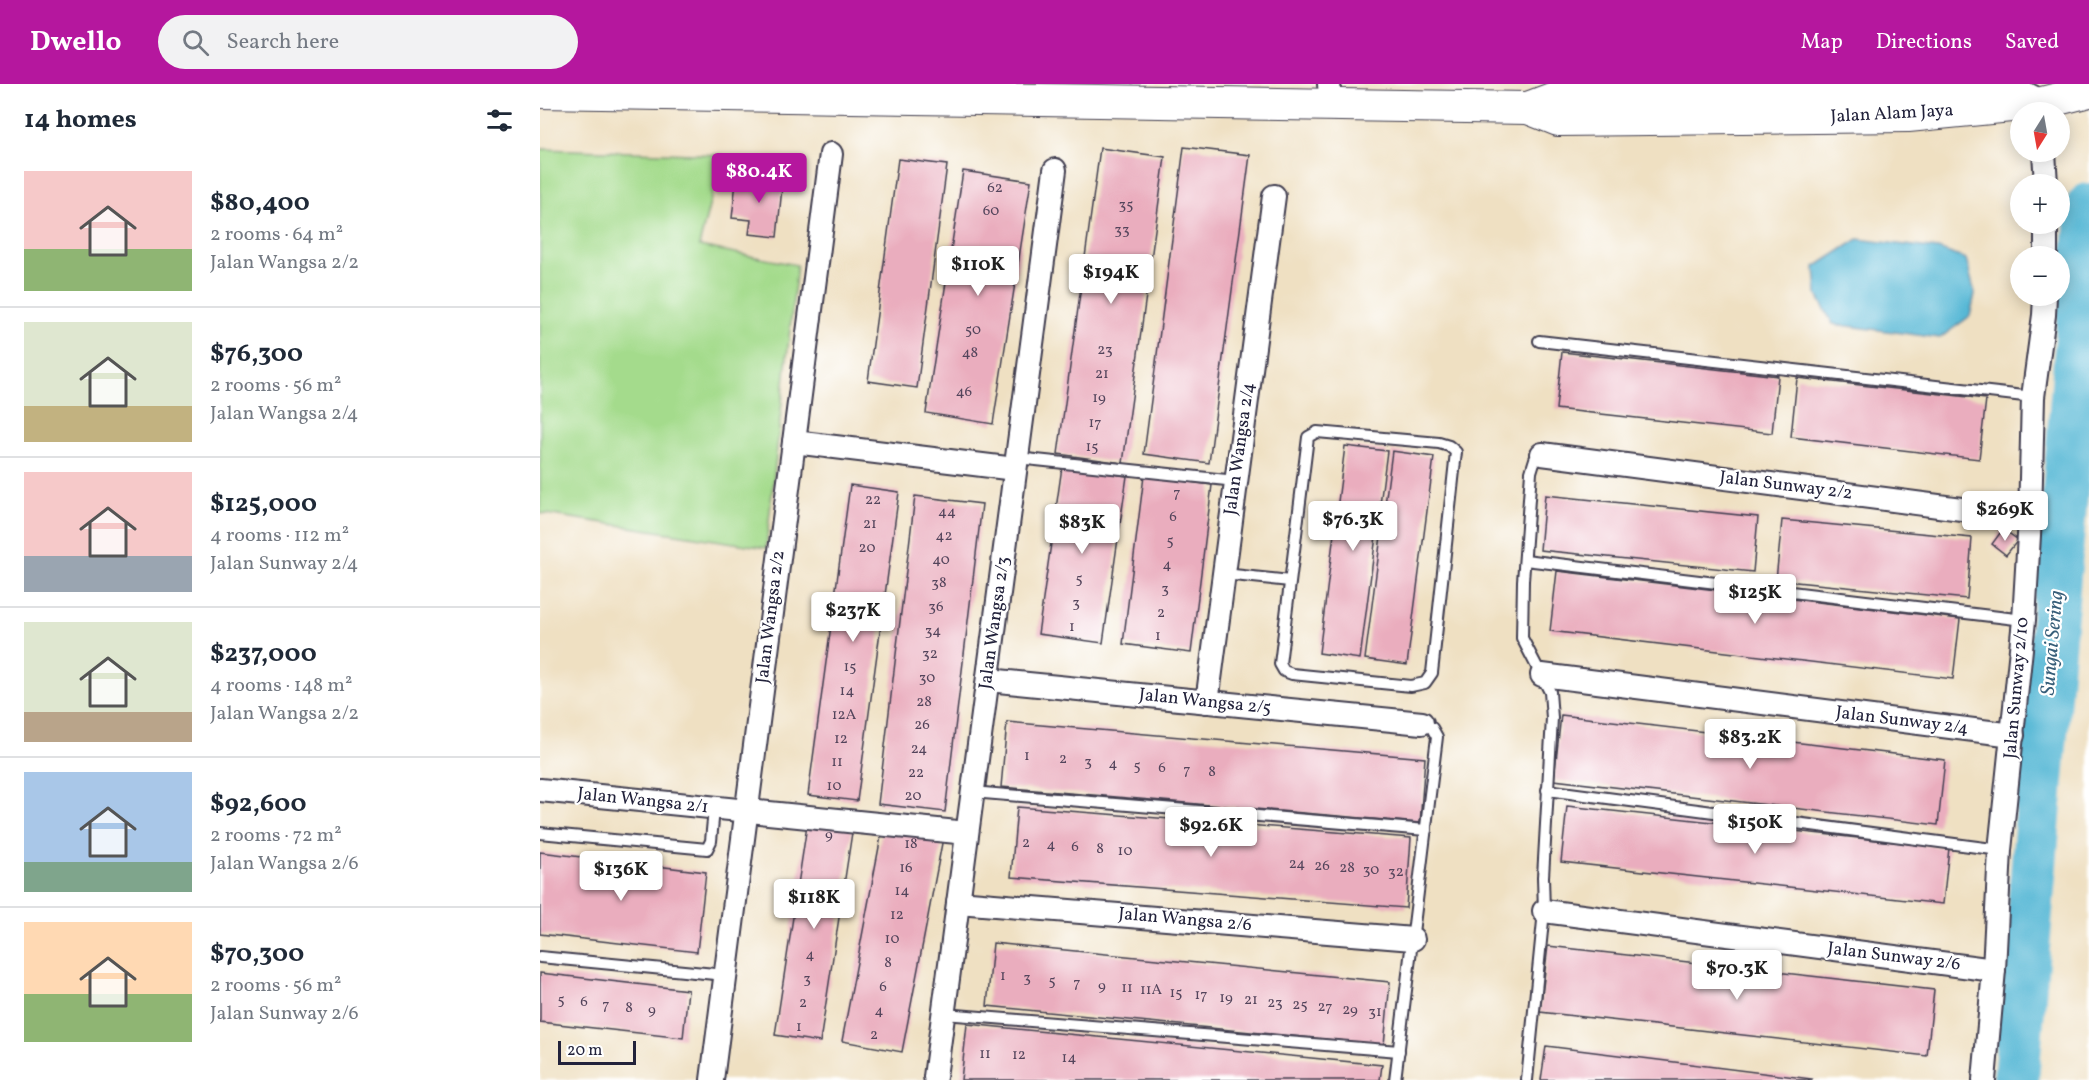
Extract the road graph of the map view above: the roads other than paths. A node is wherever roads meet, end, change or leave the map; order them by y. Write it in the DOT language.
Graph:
graph roads {
  1 [pos="2067,84"];
  2 [pos="1967,86"];
  3 [pos="616,89"];
  4 [pos="735,90"];
  5 [pos="851,91"];
  6 [pos="2089,91"];
  7 [pos="540,92"];
  8 [pos="974,92"];
  9 [pos="1094,93"];
  10 [pos="1330,94"];
  11 [pos="1665,94"];
  12 [pos="2038,102"];
  13 [pos="2046,102"];
  14 [pos="2059,102"];
  15 [pos="2010,110"];
  16 [pos="831,154"];
  17 [pos="1055,170"];
  18 [pos="1274,196"];
  19 [pos="2044,306"];
  20 [pos="1539,341"];
  21 [pos="2033,397"];
  22 [pos="794,442"];
  23 [pos="1542,454"];
  24 [pos="1016,463"];
  25 [pos="1236,481"];
  26 [pos="2030,518"];
  27 [pos="1525,560"];
  28 [pos="1224,574"];
  29 [pos="1290,581"];
  30 [pos="2024,620"];
  31 [pos="1542,675"];
  32 [pos="988,680"];
  33 [pos="1207,702"];
  34 [pos="1422,723"];
  35 [pos="2013,735"];
  36 [pos="1547,789"];
  37 [pos="540,790"];
  38 [pos="972,792"];
  39 [pos="714,809"];
  40 [pos="746,811"];
  41 [pos="1426,830"];
  42 [pos="540,833"];
  43 [pos="967,833"];
  44 [pos="2001,850"];
  45 [pos="958,902"];
  46 [pos="1544,911"];
  47 [pos="1413,939"];
  48 [pos="540,957"];
  49 [pos="1994,970"];
  50 [pos="725,975"];
  51 [pos="944,1014"];
  52 [pos="1399,1051"];
  53 [pos="935,1077"];
  54 [pos="712,1080"];
  55 [pos="1395,1080"];
  56 [pos="1527,1080"];
  57 [pos="1984,1080"];
  1 -- 13 [label="street"];
  2 -- 11 [label="street, Jalan Alam Jaya"];
  2 -- 12 [label="street"];
  3 -- 4 [label="street"];
  3 -- 7 [label="street"];
  4 -- 5 [label="street"];
  5 -- 8 [label="street"];
  6 -- 14 [label="street, Jalan Alam Jaya"];
  8 -- 9 [label="street"];
  9 -- 10 [label="street"];
  10 -- 11 [label="street, Jalan Alam Jaya"];
  11 -- 15 [label="street, Jalan Alam Jaya"];
  16 -- 22 [label="street, Jalan Wangsa 2/2"];
  17 -- 24 [label="street, Jalan Wangsa 2/3"];
  18 -- 25 [label="street, Jalan Wangsa 2/4"];
  19 -- 21 [label="street, Jalan Sunway 2/10"];
  20 -- 21 [label="lane"];
  21 -- 26 [label="street, Jalan Sunway 2/10"];
  22 -- 24 [label="street"];
  22 -- 40 [label="street, Jalan Wangsa 2/2"];
  23 -- 26 [label="street, Jalan Sunway 2/2"];
  23 -- 27 [label="lane"];
  24 -- 25 [label="lane"];
  24 -- 32 [label="street, Jalan Wangsa 2/3"];
  25 -- 28 [label="street, Jalan Wangsa 2/4"];
  26 -- 30 [label="street, Jalan Sunway 2/10"];
  27 -- 30 [label="lane"];
  27 -- 31 [label="lane"];
  28 -- 29 [label="lane"];
  28 -- 33 [label="street, Jalan Wangsa 2/4"];
  29 -- 29 [label="lane"];
  30 -- 35 [label="street, Jalan Sunway 2/10"];
  31 -- 35 [label="street, Jalan Sunway 2/4"];
  31 -- 36 [label="lane"];
  32 -- 33 [label="street, Jalan Wangsa 2/5"];
  32 -- 38 [label="street, Jalan Wangsa 2/3"];
  33 -- 34 [label="street, Jalan Wangsa 2/5"];
  34 -- 41 [label="lane"];
  35 -- 44 [label="street, Jalan Sunway 2/10"];
  36 -- 44 [label="lane"];
  36 -- 46 [label="lane"];
  37 -- 39 [label="street, Jalan Wangsa 2/1"];
  38 -- 41 [label="lane"];
  38 -- 43 [label="street, Jalan Wangsa 2/3"];
  39 -- 40 [label="street, Jalan Wangsa 2/1"];
  39 -- 42 [label="lane"];
  40 -- 43 [label="street, Jalan Wangsa 2/1"];
  40 -- 50 [label="street, Jalan Wangsa 2/2"];
  41 -- 47 [label="lane"];
  43 -- 45 [label="street, Jalan Wangsa 2/3"];
  44 -- 49 [label="street, Jalan Sunway 2/10"];
  45 -- 47 [label="street, Jalan Wangsa 2/6"];
  45 -- 51 [label="street, Jalan Wangsa 2/3"];
  46 -- 49 [label="street, Jalan Sunway 2/6"];
  46 -- 56 [label="lane"];
  47 -- 52 [label="lane"];
  48 -- 50 [label="lane"];
  49 -- 57 [label="street, Jalan Sunway 2/10"];
  50 -- 54 [label="street, Jalan Wangsa 2/2"];
  51 -- 52 [label="lane"];
  51 -- 53 [label="street, Jalan Wangsa 2/3"];
  52 -- 55 [label="lane"];
}
